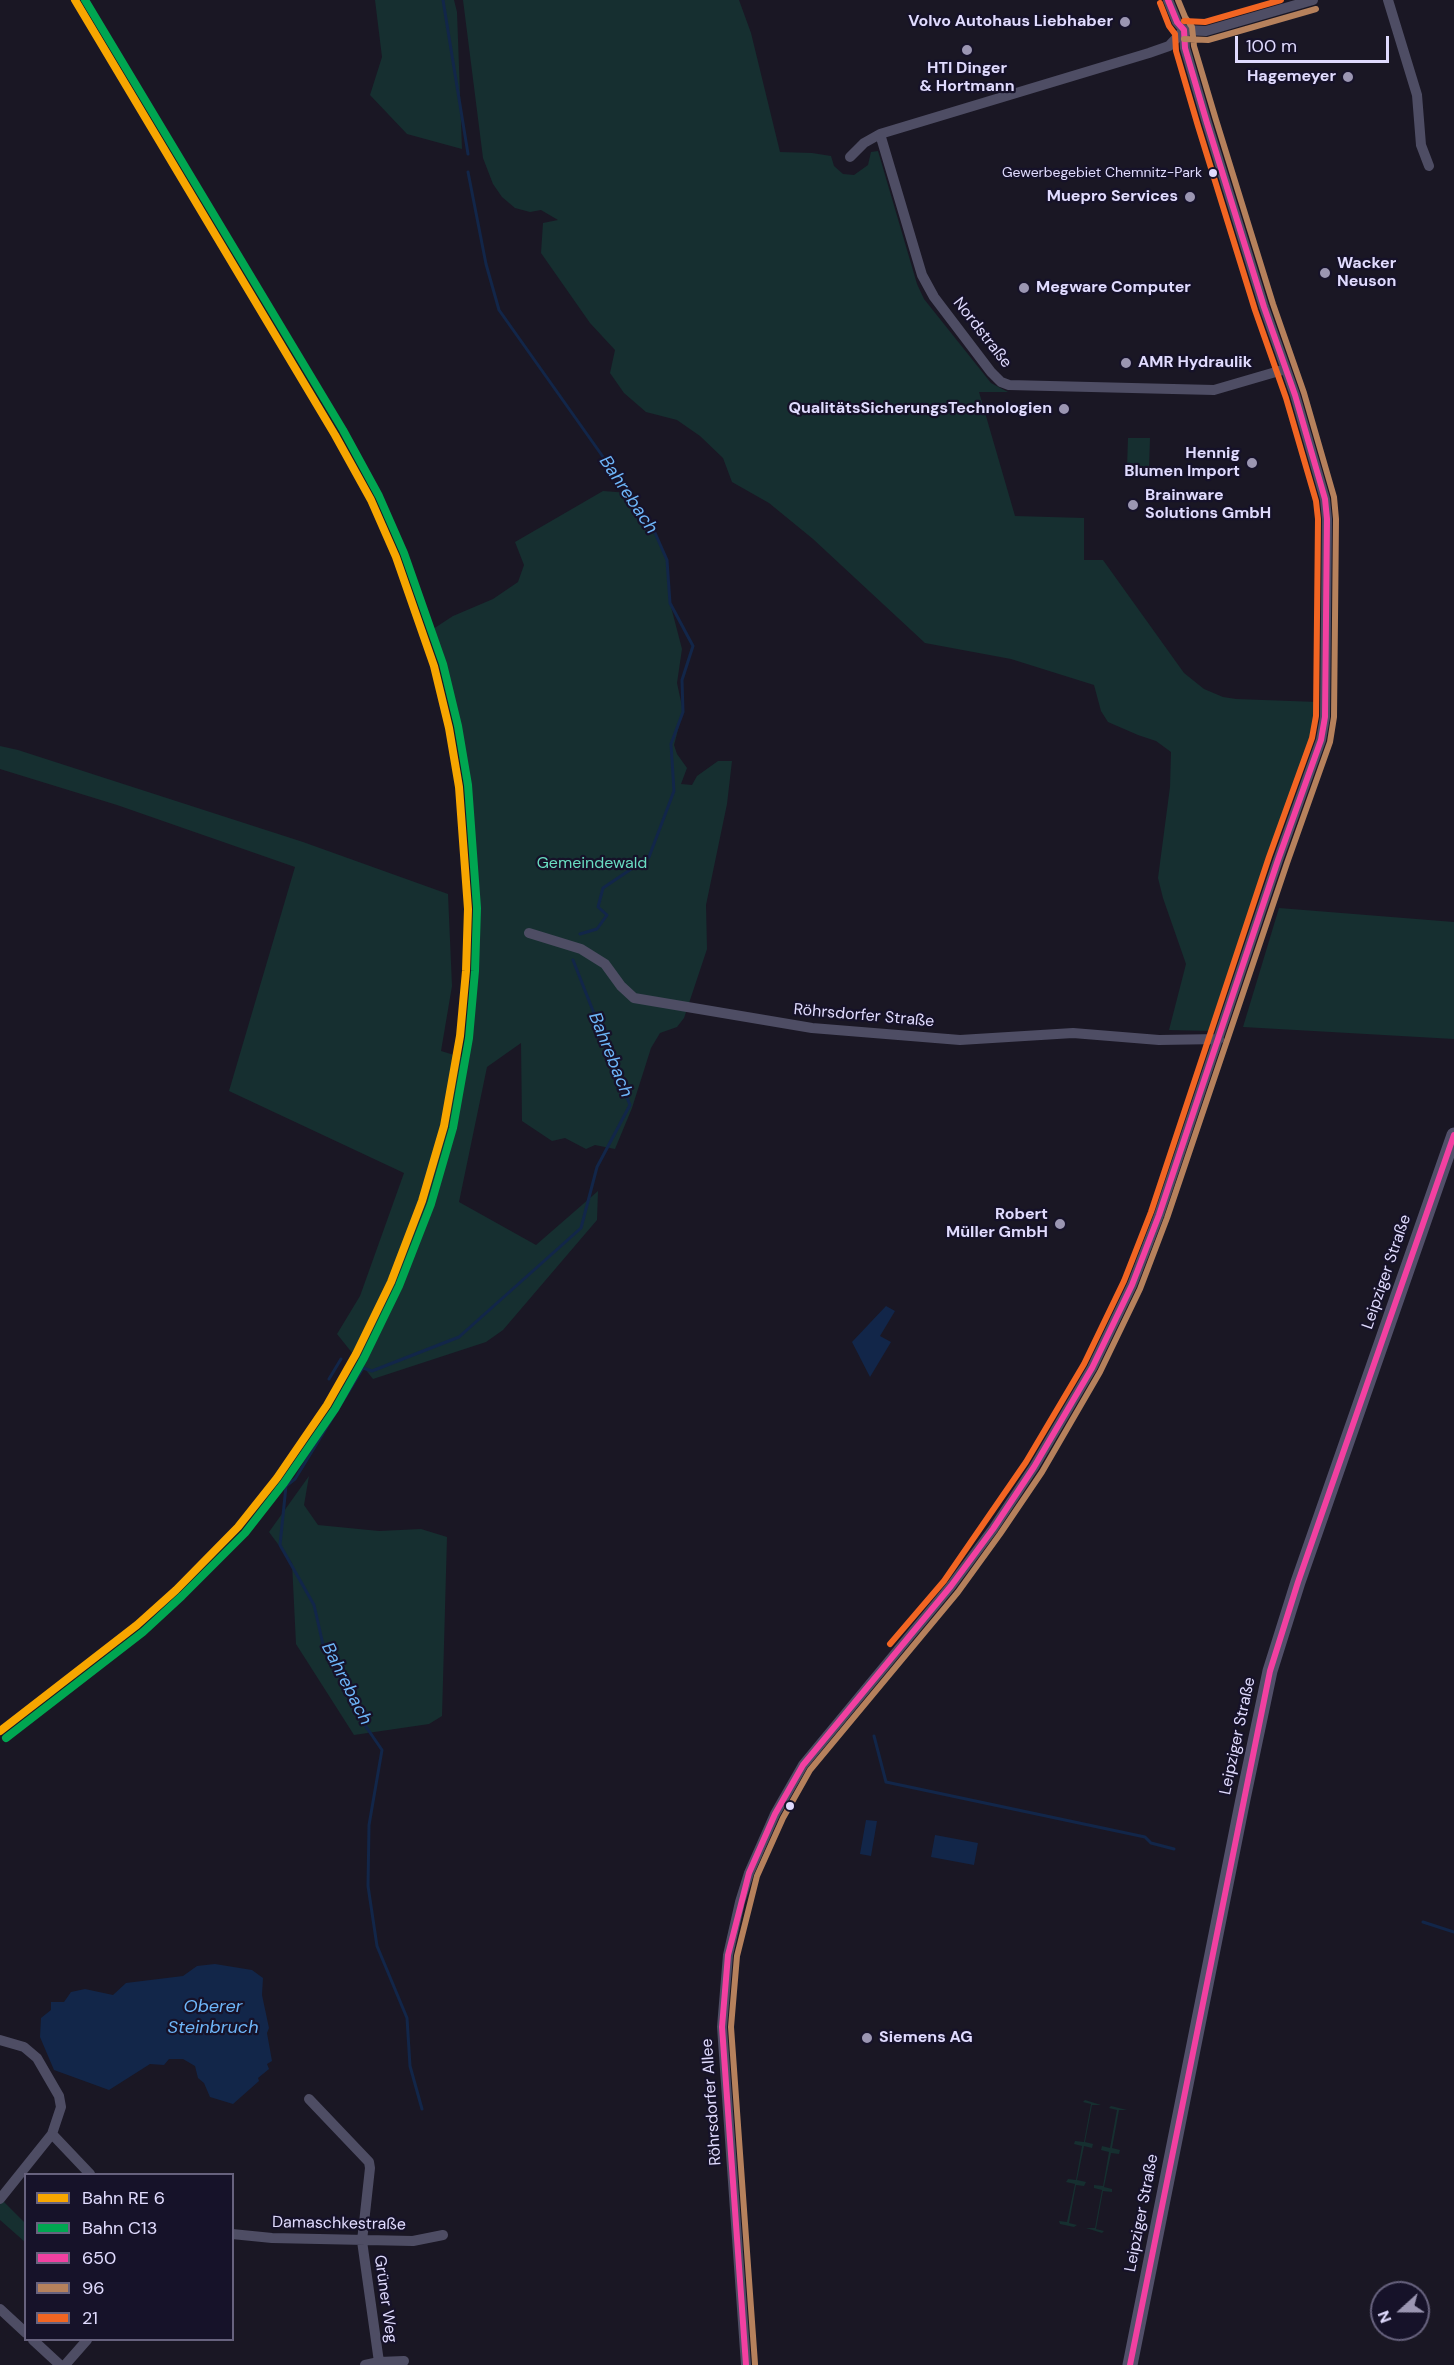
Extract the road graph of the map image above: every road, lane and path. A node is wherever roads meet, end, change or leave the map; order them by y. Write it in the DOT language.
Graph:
graph roads {
  1 [pos="1168,0"];
  2 [pos="1313,0"];
  3 [pos="1388,0"];
  4 [pos="1184,30"];
  5 [pos="880,134"];
  6 [pos="850,157"];
  7 [pos="1428,166"];
  8 [pos="1286,369"];
  9 [pos="529,933"];
  10 [pos="1219,1039"];
  11 [pos="1454,1135"];
  12 [pos="2,2043"];
  13 [pos="309,2099"];
  14 [pos="52,2134"];
  15 [pos="88,2173"];
  16 [pos="0,2199"];
  17 [pos="234,2234"];
  18 [pos="443,2235"];
  19 [pos="362,2241"];
  20 [pos="0,2309"];
  21 [pos="24,2331"];
  22 [pos="34,2341"];
  23 [pos="86,2341"];
  24 [pos="404,2361"];
  25 [pos="379,2362"];
  26 [pos="60,2365"];
  27 [pos="65,2365"];
  28 [pos="365,2365"];
  29 [pos="746,2365"];
  30 [pos="1130,2365"];
  1 -- 4 [label="street, Röhrsdorfer Allee"];
  2 -- 4 [label="street"];
  3 -- 7 [label="street"];
  4 -- 5 [label="street"];
  4 -- 8 [label="street, Röhrsdorfer Allee"];
  5 -- 6 [label="street"];
  5 -- 8 [label="street, Nordstraße"];
  8 -- 10 [label="street, Röhrsdorfer Allee"];
  9 -- 10 [label="street, Röhrsdorfer Straße"];
  10 -- 29 [label="street, Röhrsdorfer Allee"];
  11 -- 30 [label="main road, Leipziger Straße"];
  12 -- 14 [label="street"];
  13 -- 19 [label="street, Grüner Weg"];
  14 -- 15 [label="street"];
  14 -- 16 [label="street"];
  17 -- 19 [label="street, Damaschkestraße"];
  18 -- 19 [label="street, Damaschkestraße"];
  19 -- 25 [label="street, Grüner Weg"];
  20 -- 21 [label="street"];
  22 -- 26 [label="street"];
  23 -- 27 [label="street"];
  24 -- 25 [label="street, Grüner Weg"];
  25 -- 28 [label="street, Grüner Weg"];
}
